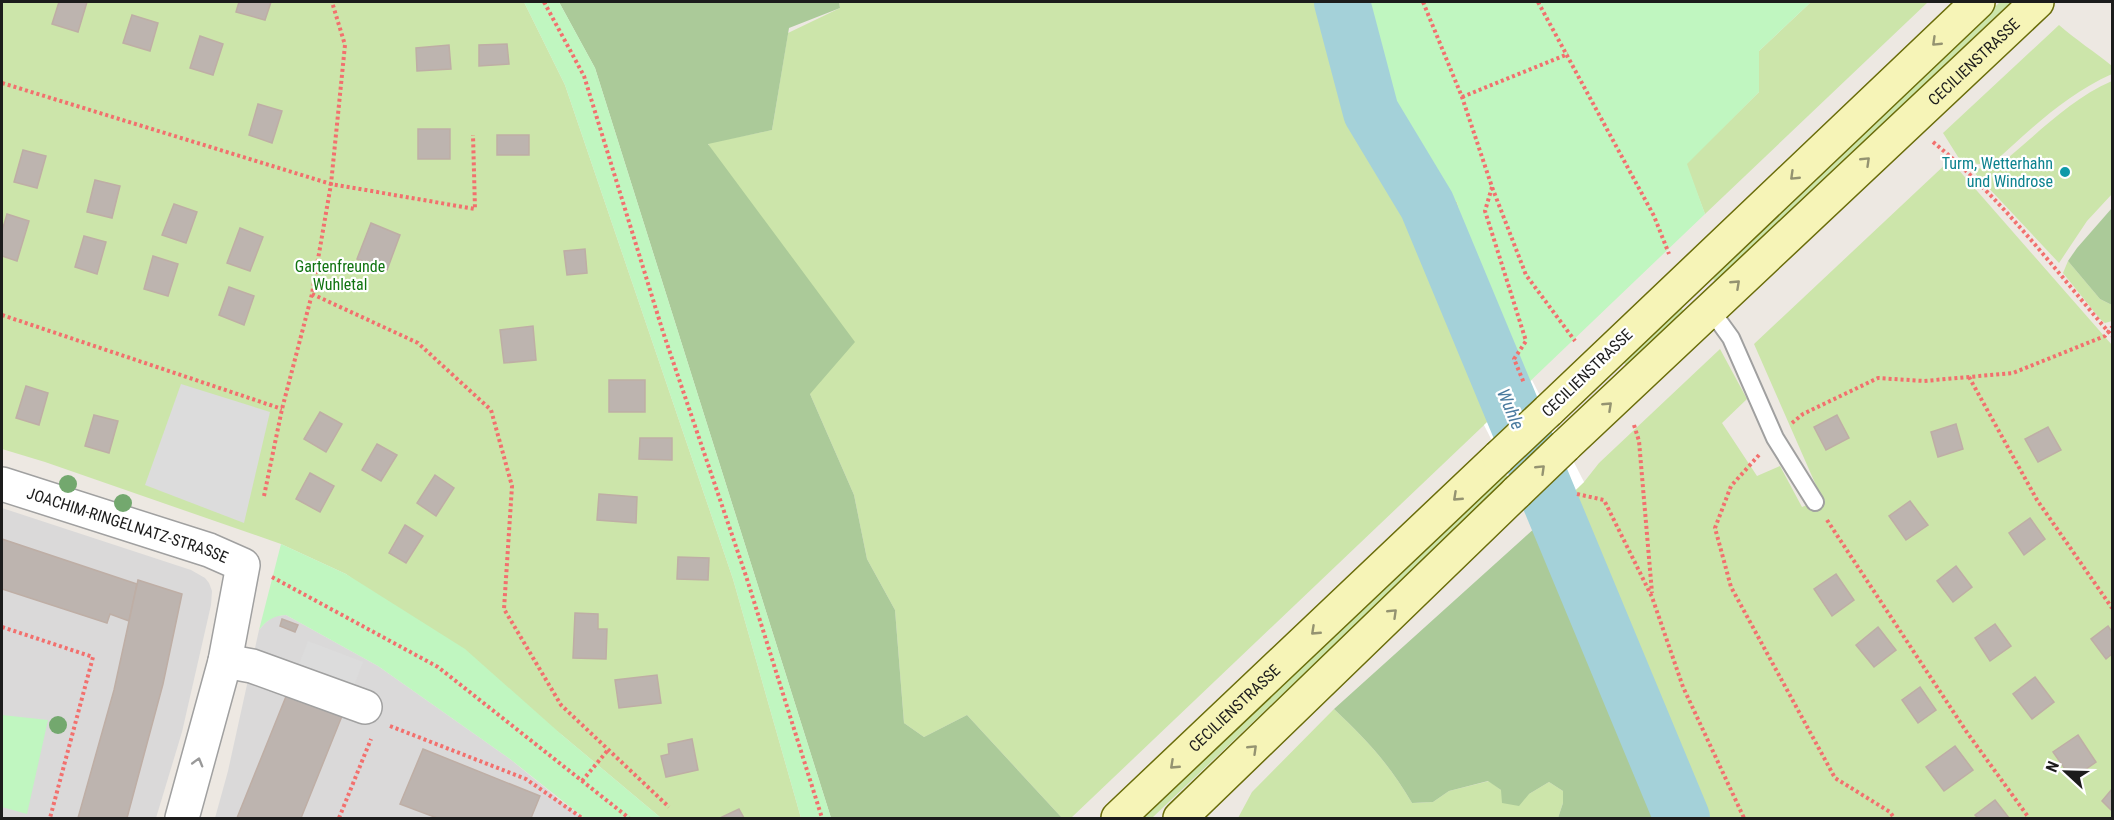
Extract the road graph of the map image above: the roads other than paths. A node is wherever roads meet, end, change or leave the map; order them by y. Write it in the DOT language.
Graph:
graph roads {
  1 [pos="1978,2"];
  2 [pos="2037,2"];
  3 [pos="1710,309"];
  4 [pos="2,484"];
  5 [pos="1815,502"];
  6 [pos="225,661"];
  7 [pos="371,714"];
  8 [pos="182,819"];
  9 [pos="1118,819"];
  10 [pos="1180,819"];
  1 -- 9 [label="street, CECILIENSTRASSE, one-way, bridge"];
  3 -- 2 [label="street, CECILIENSTRASSE, one-way"];
  3 -- 5 [label="lane"];
  10 -- 3 [label="street, CECILIENSTRASSE, one-way, bridge"];
  4 -- 6 [label="street, JOACHIM-RINGELNATZ-STRASSE"];
  6 -- 7 [label="street"];
  8 -- 6 [label="street, JOACHIM-RINGELNATZ-STRASSE, one-way"];
}
